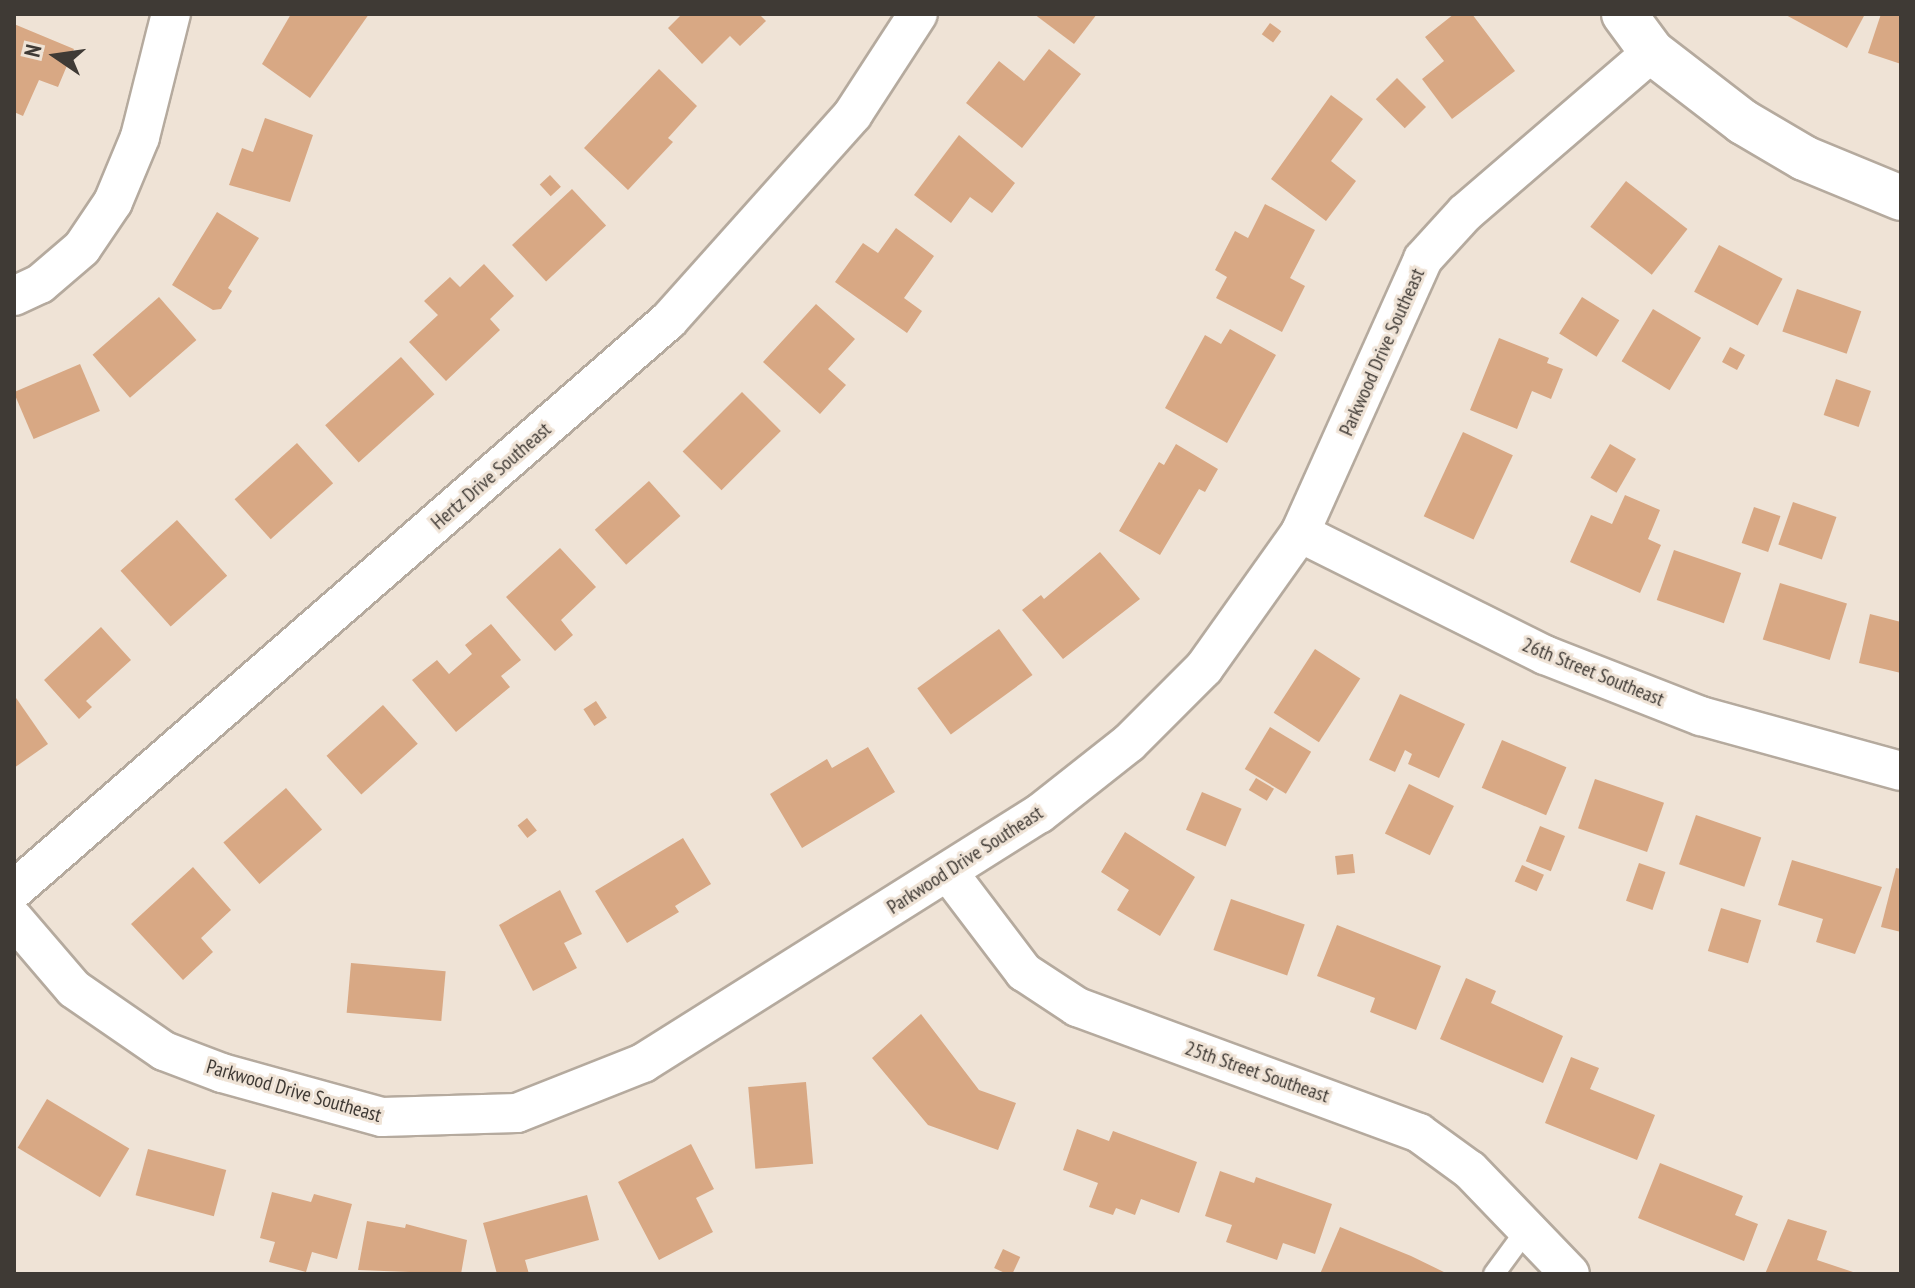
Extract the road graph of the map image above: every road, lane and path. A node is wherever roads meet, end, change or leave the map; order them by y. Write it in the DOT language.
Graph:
graph roads {
  1 [pos="171,14"];
  2 [pos="918,14"];
  3 [pos="1624,14"];
  4 [pos="1652,52"];
  5 [pos="1901,198"];
  6 [pos="14,296"];
  7 [pos="1300,533"];
  8 [pos="1901,771"];
  9 [pos="948,872"];
  10 [pos="14,890"];
  11 [pos="14,919"];
  12 [pos="1527,1229"];
  13 [pos="1494,1274"];
  14 [pos="1570,1274"];
  1 -- 6 [label="street"];
  2 -- 10 [label="street, Hertz Drive Southeast"];
  3 -- 4 [label="street"];
  4 -- 5 [label="street"];
  4 -- 7 [label="street, Parkwood Drive Southeast"];
  7 -- 8 [label="street, 26th Street Southeast"];
  7 -- 9 [label="street, Parkwood Drive Southeast"];
  9 -- 11 [label="street, Parkwood Drive Southeast"];
  9 -- 12 [label="street, 25th Street Southeast"];
  12 -- 13 [label="lane"];
  12 -- 14 [label="street, 25th Street Southeast"];
}
